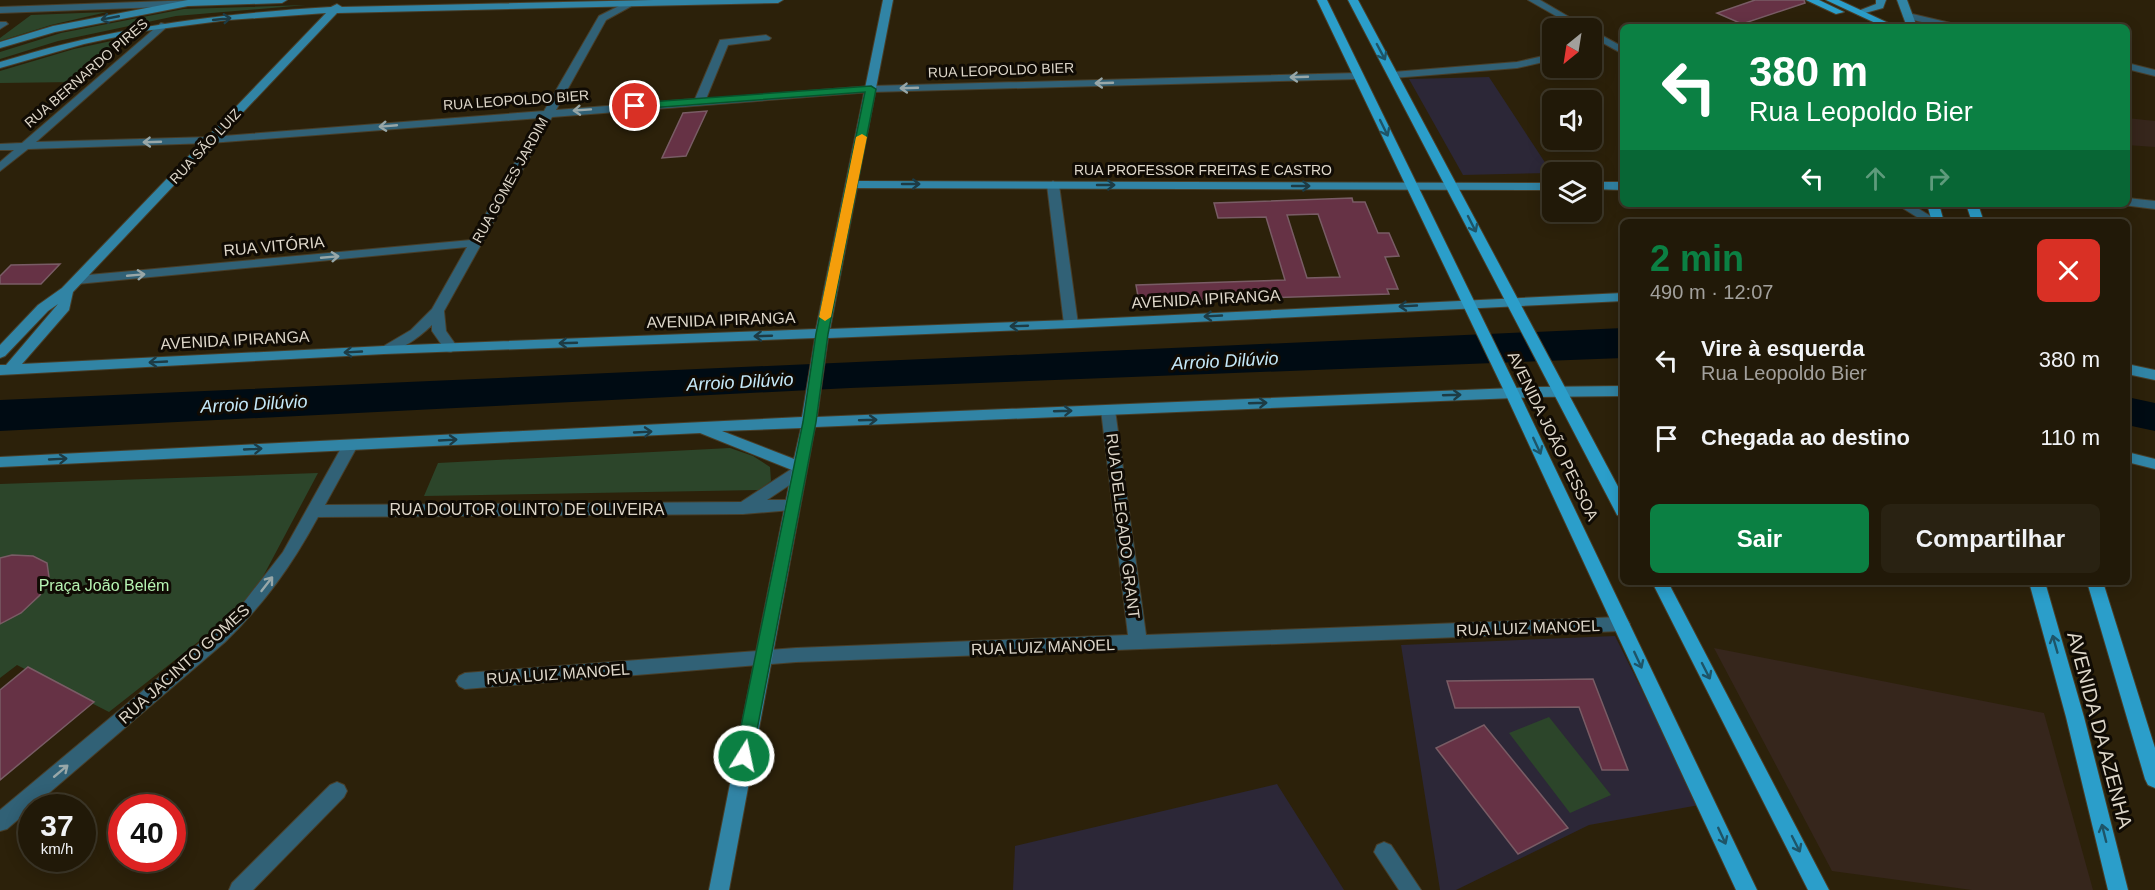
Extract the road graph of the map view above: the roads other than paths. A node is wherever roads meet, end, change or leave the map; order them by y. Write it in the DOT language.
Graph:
graph roads {
  1 [pos="36,0"];
  2 [pos="282,0"];
  3 [pos="343,0"];
  4 [pos="778,0"];
  5 [pos="888,0"];
  6 [pos="1322,0"];
  7 [pos="1353,0"];
  8 [pos="1533,0"];
  9 [pos="1811,0"];
  10 [pos="1831,0"];
  11 [pos="1881,0"];
  12 [pos="1902,0"];
  13 [pos="189,2"];
  14 [pos="632,3"];
  15 [pos="593,4"];
  16 [pos="24,9"];
  17 [pos="0,10"];
  18 [pos="334,10"];
  19 [pos="1861,13"];
  20 [pos="1908,16"];
  21 [pos="602,18"];
  22 [pos="1565,18"];
  23 [pos="1862,24"];
  24 [pos="1885,24"];
  25 [pos="1911,24"];
  26 [pos="1943,24"];
  27 [pos="164,25"];
  28 [pos="766,39"];
  29 [pos="1602,39"];
  30 [pos="1609,44"];
  31 [pos="0,45"];
  32 [pos="1602,46"];
  33 [pos="1620,50"];
  34 [pos="1542,59"];
  35 [pos="0,65"];
  36 [pos="2130,67"];
  37 [pos="2155,73"];
  38 [pos="1393,75"];
  39 [pos="1358,76"];
  40 [pos="871,89"];
  41 [pos="700,102"];
  42 [pos="548,113"];
  43 [pos="210,140"];
  44 [pos="25,146"];
  45 [pos="0,147"];
  46 [pos="0,168"];
  47 [pos="853,184"];
  48 [pos="1053,185"];
  49 [pos="1412,186"];
  50 [pos="1602,186"];
  51 [pos="1620,186"];
  52 [pos="1542,187"];
  53 [pos="1453,188"];
  54 [pos="2130,202"];
  55 [pos="2155,205"];
  56 [pos="1908,207"];
  57 [pos="1930,219"];
  58 [pos="474,243"];
  59 [pos="77,280"];
  60 [pos="67,291"];
  61 [pos="1620,297"];
  62 [pos="1512,301"];
  63 [pos="1467,303"];
  64 [pos="437,311"];
  65 [pos="1071,324"];
  66 [pos="822,334"];
  67 [pos="452,348"];
  68 [pos="384,350"];
  69 [pos="0,353"];
  70 [pos="5,370"];
  71 [pos="2130,370"];
  72 [pos="2155,375"];
  73 [pos="1620,390"];
  74 [pos="1560,391"];
  75 [pos="1512,393"];
  76 [pos="1108,410"];
  77 [pos="810,416"];
  78 [pos="700,429"];
  79 [pos="350,445"];
  80 [pos="2130,458"];
  81 [pos="0,462"];
  82 [pos="2155,464"];
  83 [pos="798,470"];
  84 [pos="792,504"];
  85 [pos="1620,505"];
  86 [pos="743,508"];
  87 [pos="312,511"];
  88 [pos="1662,585"];
  89 [pos="2038,585"];
  90 [pos="2096,585"];
  91 [pos="1621,624"];
  92 [pos="1138,644"];
  93 [pos="764,658"];
  94 [pos="465,681"];
  95 [pos="2155,779"];
  96 [pos="336,791"];
  97 [pos="0,822"];
  98 [pos="1384,852"];
  99 [pos="239,890"];
  100 [pos="719,890"];
  101 [pos="1411,890"];
  102 [pos="1747,890"];
  103 [pos="1820,890"];
  104 [pos="2118,890"];
  1 -- 16 [label="street"];
  2 -- 13 [label="main road"];
  3 -- 18 [label="main road, RUA SÃO LUIZ"];
  4 -- 14 [label="main road"];
  5 -- 40 [label="main road"];
  6 -- 39 [label="main road, AVENIDA JOÃO PESSOA"];
  7 -- 38 [label="main road, AVENIDA JOÃO PESSOA, one-way"];
  8 -- 22 [label="street"];
  9 -- 23 [label="main road"];
  10 -- 19 [label="main road"];
  11 -- 19 [label="main road"];
  12 -- 20 [label="main road"];
  13 -- 16 [label="street"];
  13 -- 31 [label="main road, one-way"];
  14 -- 15 [label="main road"];
  14 -- 21 [label="street"];
  15 -- 18 [label="main road"];
  15 -- 21 [label="street"];
  16 -- 17 [label="street"];
  27 -- 18 [label="main road, one-way"];
  18 -- 43 [label="main road, RUA SÃO LUIZ"];
  19 -- 24 [label="main road"];
  20 -- 25 [label="main road"];
  20 -- 26 [label="street"];
  21 -- 42 [label="street, RUA GOMES JARDIM"];
  27 -- 35 [label="main road"];
  27 -- 44 [label="street, RUA BERNARDO PIRES"];
  28 -- 41 [label="street"];
  29 -- 30 [label="street"];
  30 -- 32 [label="street"];
  30 -- 33 [label="street"];
  34 -- 38 [label="street"];
  36 -- 37 [label="street"];
  38 -- 53 [label="main road, AVENIDA JOÃO PESSOA"];
  39 -- 40 [label="street, RUA LEOPOLDO BIER, one-way"];
  39 -- 49 [label="main road, AVENIDA JOÃO PESSOA, one-way"];
  40 -- 41 [label="street, RUA LEOPOLDO BIER"];
  40 -- 47 [label="main road"];
  41 -- 42 [label="street, RUA LEOPOLDO BIER, one-way"];
  42 -- 43 [label="street, RUA LEOPOLDO BIER, one-way"];
  42 -- 58 [label="street, RUA GOMES JARDIM"];
  43 -- 44 [label="street, RUA LEOPOLDO BIER, one-way"];
  43 -- 59 [label="main road, RUA SÃO LUIZ"];
  44 -- 45 [label="street, RUA LEOPOLDO BIER"];
  44 -- 46 [label="street, RUA BERNARDO PIRES"];
  47 -- 48 [label="main road, RUA PROFESSOR FREITAS E CASTRO, one-way"];
  47 -- 66 [label="main road"];
  48 -- 49 [label="main road, RUA PROFESSOR FREITAS E CASTRO, one-way"];
  48 -- 65 [label="street"];
  49 -- 53 [label="main road, RUA PROFESSOR FREITAS E CASTRO"];
  49 -- 63 [label="main road, AVENIDA JOÃO PESSOA"];
  50 -- 51 [label="main road"];
  52 -- 53 [label="main road, RUA PROFESSOR FREITAS E CASTRO"];
  53 -- 62 [label="main road, AVENIDA JOÃO PESSOA, one-way"];
  54 -- 55 [label="street"];
  56 -- 57 [label="street"];
  59 -- 58 [label="street, RUA VITÓRIA, one-way"];
  58 -- 64 [label="street, RUA GOMES JARDIM"];
  59 -- 60 [label="main road, RUA SÃO LUIZ"];
  60 -- 69 [label="main road, RUA SÃO LUIZ"];
  60 -- 70 [label="main road, RUA SÃO LUIZ"];
  61 -- 62 [label="main road, AVENIDA IPIRANGA"];
  62 -- 63 [label="main road, AVENIDA IPIRANGA"];
  62 -- 74 [label="main road, AVENIDA JOÃO PESSOA"];
  63 -- 65 [label="main road, AVENIDA IPIRANGA, one-way"];
  63 -- 75 [label="main road, AVENIDA JOÃO PESSOA"];
  64 -- 67 [label="street"];
  64 -- 68 [label="street, RUA GOMES JARDIM"];
  65 -- 66 [label="main road, AVENIDA IPIRANGA, one-way"];
  66 -- 67 [label="main road, AVENIDA IPIRANGA, one-way"];
  66 -- 77 [label="main road"];
  67 -- 68 [label="main road, AVENIDA IPIRANGA"];
  68 -- 70 [label="main road, AVENIDA IPIRANGA, one-way"];
  71 -- 72 [label="main road"];
  73 -- 74 [label="main road"];
  74 -- 75 [label="main road"];
  74 -- 85 [label="main road, AVENIDA JOÃO PESSOA"];
  76 -- 75 [label="main road, one-way"];
  75 -- 91 [label="main road, AVENIDA JOÃO PESSOA, one-way"];
  77 -- 76 [label="main road, one-way"];
  76 -- 92 [label="street, RUA DELEGADO GRANT"];
  77 -- 78 [label="main road"];
  77 -- 83 [label="main road"];
  79 -- 78 [label="main road, one-way"];
  78 -- 83 [label="main road"];
  81 -- 79 [label="main road, one-way"];
  79 -- 87 [label="street, RUA JACINTO GOMES"];
  80 -- 82 [label="main road"];
  83 -- 84 [label="main road"];
  83 -- 86 [label="street"];
  84 -- 86 [label="street, RUA DOUTOR OLINTO DE OLIVEIRA"];
  84 -- 93 [label="main road"];
  86 -- 87 [label="street, RUA DOUTOR OLINTO DE OLIVEIRA"];
  97 -- 87 [label="street, RUA JACINTO GOMES, one-way"];
  88 -- 103 [label="main road, one-way"];
  104 -- 89 [label="main road, AVENIDA DA AZENHA, one-way"];
  90 -- 95 [label="main road, AVENIDA DA AZENHA"];
  91 -- 92 [label="street, RUA LUIZ MANOEL"];
  91 -- 102 [label="main road, AVENIDA JOÃO PESSOA, one-way"];
  92 -- 93 [label="street, RUA LUIZ MANOEL"];
  93 -- 94 [label="street, RUA LUIZ MANOEL"];
  93 -- 100 [label="main road"];
  96 -- 99 [label="street"];
  98 -- 101 [label="street"];
}
